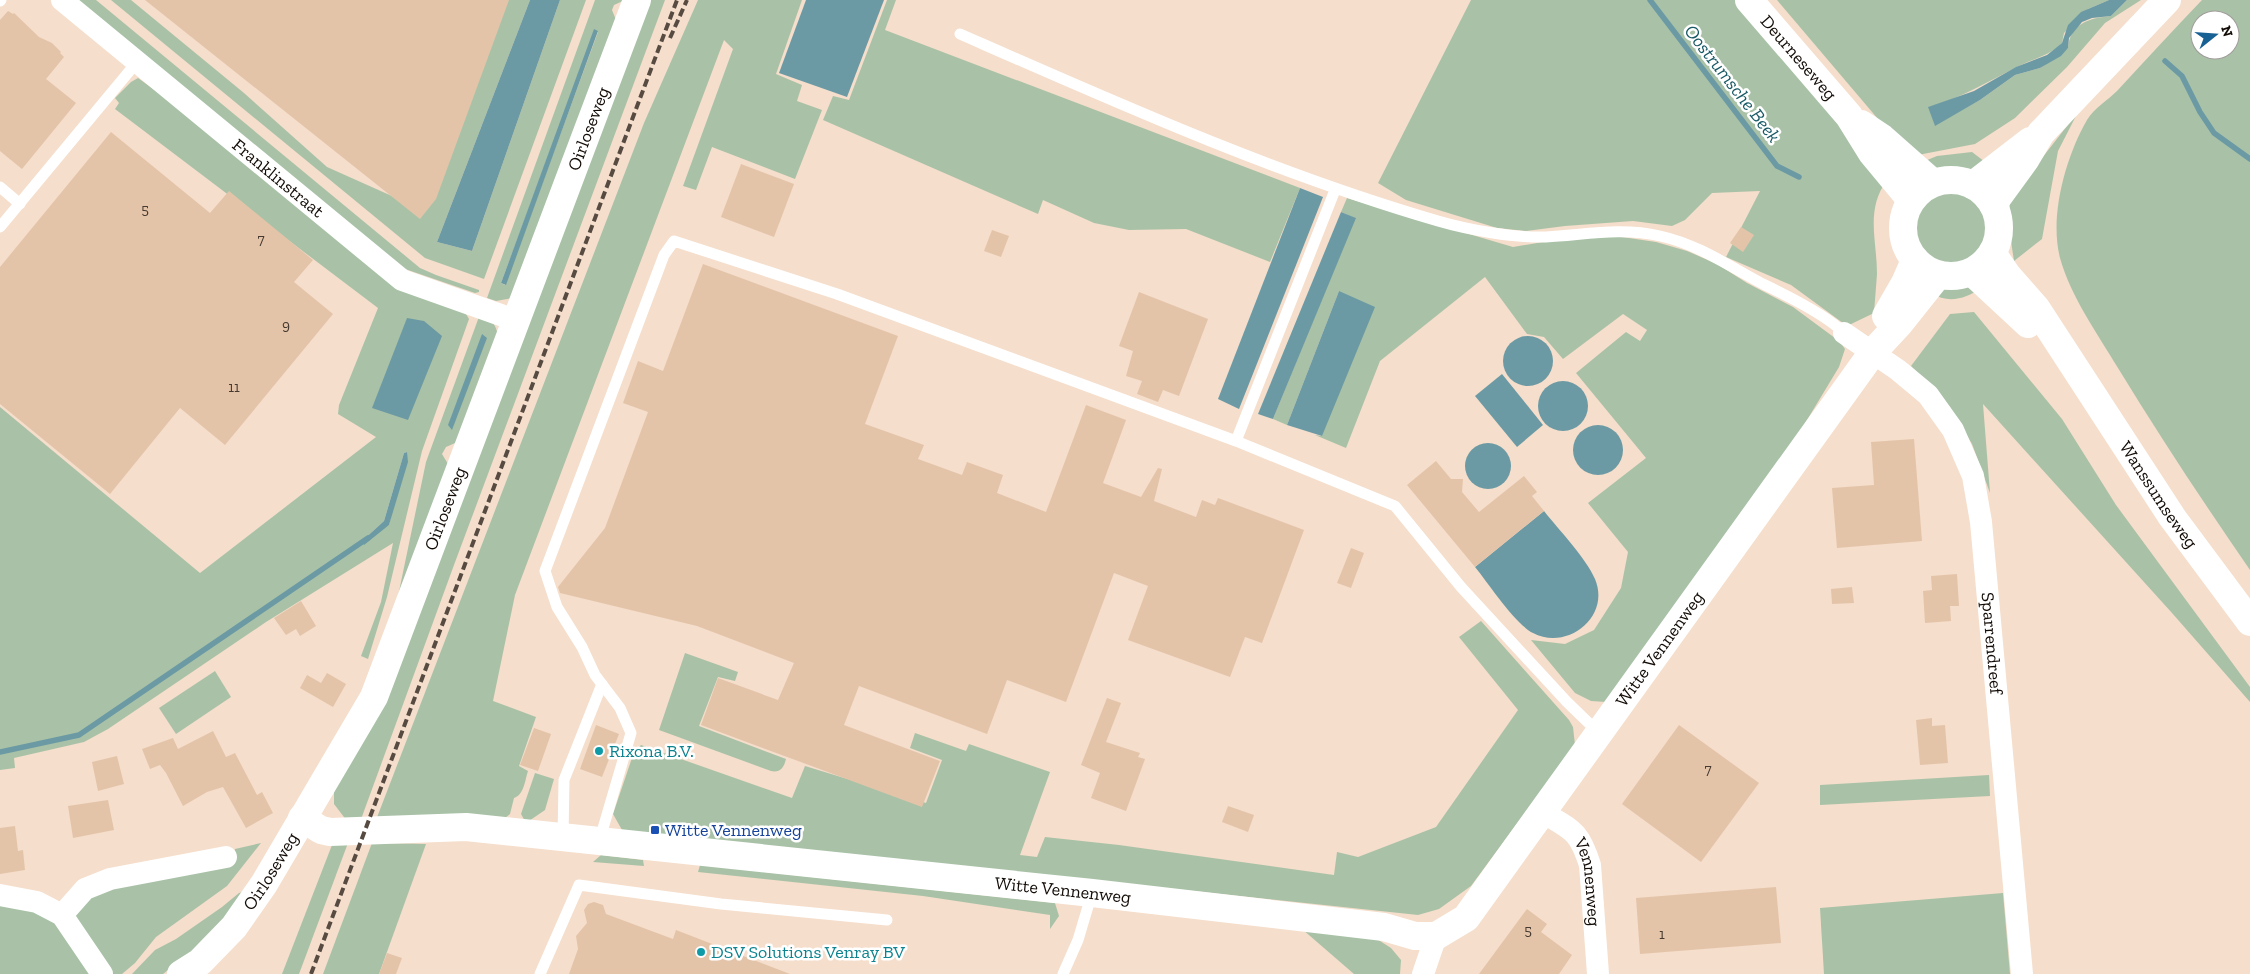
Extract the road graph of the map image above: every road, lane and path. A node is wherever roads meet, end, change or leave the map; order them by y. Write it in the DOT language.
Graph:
graph roads {
  1 [pos="62,0"];
  2 [pos="637,0"];
  3 [pos="1750,0"];
  4 [pos="2167,0"];
  5 [pos="960,34"];
  6 [pos="137,62"];
  7 [pos="1848,116"];
  8 [pos="2041,133"];
  9 [pos="1933,183"];
  10 [pos="1973,185"];
  11 [pos="0,187"];
  12 [pos="1335,190"];
  13 [pos="1911,200"];
  14 [pos="20,204"];
  15 [pos="1993,204"];
  16 [pos="0,227"];
  17 [pos="1992,253"];
  18 [pos="1915,260"];
  19 [pos="1972,272"];
  20 [pos="1938,275"];
  21 [pos="515,320"];
  22 [pos="1844,333"];
  23 [pos="1873,352"];
  24 [pos="2072,364"];
  25 [pos="1236,441"];
  26 [pos="2250,622"];
  27 [pos="602,684"];
  28 [pos="1599,734"];
  29 [pos="1542,812"];
  30 [pos="302,818"];
  31 [pos="563,838"];
  32 [pos="599,842"];
  33 [pos="226,858"];
  34 [pos="1092,893"];
  35 [pos="0,895"];
  36 [pos="62,915"];
  37 [pos="887,920"];
  38 [pos="1436,936"];
  39 [pos="102,974"];
  40 [pos="181,974"];
  41 [pos="540,974"];
  42 [pos="1063,974"];
  43 [pos="1423,974"];
  44 [pos="1598,974"];
  45 [pos="2022,974"];
  1 -- 6 [label="street, Franklinstraat"];
  2 -- 21 [label="street, Oirloseweg"];
  3 -- 7 [label="street, Deurneseweg"];
  4 -- 8 [label="street"];
  5 -- 12 [label="lane"];
  6 -- 14 [label="lane"];
  6 -- 21 [label="street, Franklinstraat"];
  7 -- 9 [label="street, Deurneseweg"];
  7 -- 13 [label="street, Deurneseweg"];
  8 -- 10 [label="street"];
  8 -- 15 [label="street"];
  9 -- 10 [label="street"];
  9 -- 13 [label="street"];
  10 -- 15 [label="street"];
  11 -- 14 [label="lane"];
  12 -- 22 [label="lane"];
  12 -- 25 [label="lane"];
  13 -- 18 [label="street"];
  14 -- 16 [label="lane"];
  15 -- 17 [label="street"];
  17 -- 19 [label="street"];
  17 -- 24 [label="street, Wanssumseweg"];
  18 -- 20 [label="street"];
  18 -- 23 [label="street, Witte Vennenweg"];
  19 -- 20 [label="street"];
  19 -- 24 [label="street, Wanssumseweg"];
  20 -- 23 [label="street, Witte Vennenweg"];
  21 -- 30 [label="street, Oirloseweg"];
  22 -- 23 [label="street"];
  23 -- 28 [label="street, Witte Vennenweg"];
  23 -- 45 [label="street, Sparrendreef"];
  24 -- 26 [label="street, Wanssumseweg"];
  25 -- 27 [label="lane"];
  25 -- 28 [label="lane"];
  27 -- 31 [label="lane"];
  27 -- 32 [label="lane"];
  28 -- 29 [label="street, Witte Vennenweg"];
  29 -- 38 [label="street, Witte Vennenweg"];
  29 -- 44 [label="street, Vennenweg"];
  30 -- 31 [label="street, Witte Vennenweg"];
  30 -- 40 [label="street, Oirloseweg"];
  31 -- 32 [label="street, Witte Vennenweg"];
  32 -- 34 [label="street, Witte Vennenweg"];
  33 -- 36 [label="street"];
  34 -- 38 [label="street, Witte Vennenweg"];
  34 -- 42 [label="lane"];
  35 -- 36 [label="street"];
  36 -- 39 [label="street"];
  37 -- 41 [label="lane"];
  38 -- 43 [label="street"];
}
